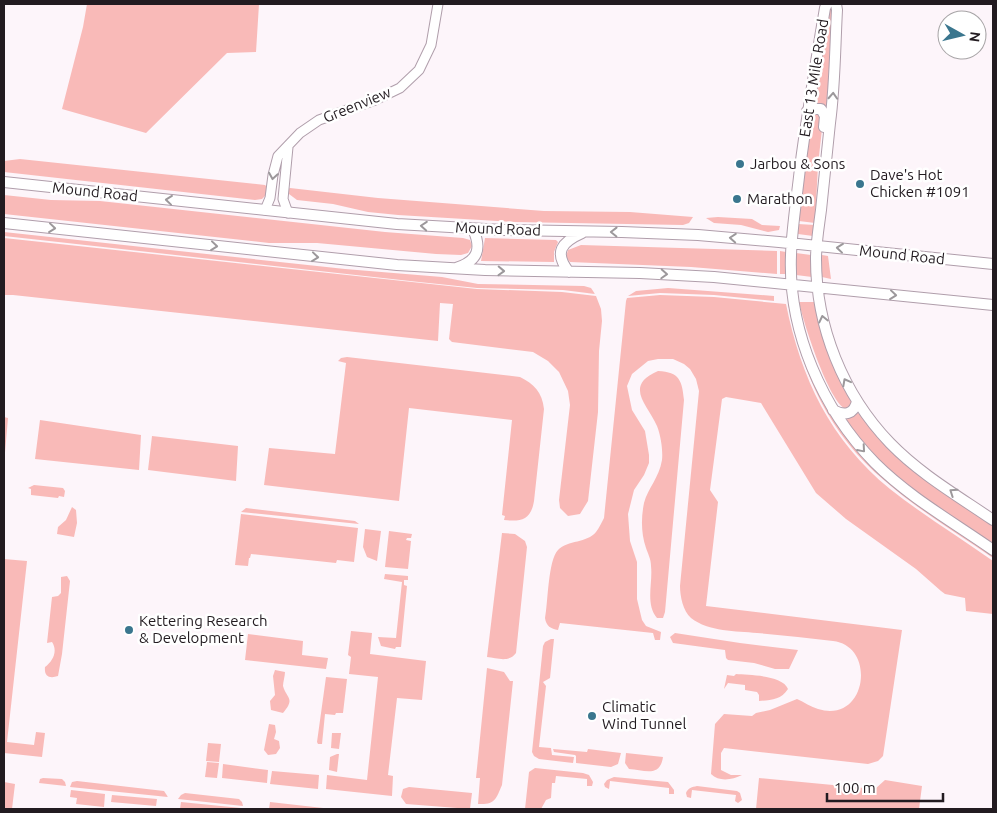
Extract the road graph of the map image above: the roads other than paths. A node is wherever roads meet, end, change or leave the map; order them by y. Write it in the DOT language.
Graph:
graph roads {
  1 [pos="438,4"];
  2 [pos="827,4"];
  3 [pos="836,4"];
  4 [pos="807,111"];
  5 [pos="288,147"];
  6 [pos="826,162"];
  7 [pos="4,182"];
  8 [pos="265,210"];
  9 [pos="288,213"];
  10 [pos="4,222"];
  11 [pos="473,229"];
  12 [pos="586,231"];
  13 [pos="792,243"];
  14 [pos="816,246"];
  15 [pos="993,264"];
  16 [pos="453,269"];
  17 [pos="569,272"];
  18 [pos="792,284"];
  19 [pos="818,287"];
  20 [pos="993,305"];
  21 [pos="857,402"];
  22 [pos="833,410"];
  23 [pos="993,520"];
  24 [pos="993,550"];
  1 -- 5 [label="street, Greenview"];
  2 -- 4 [label="main road, East 13 Mile Road"];
  6 -- 3 [label="main road, East 13 Mile Road, one-way"];
  4 -- 6 [label="main road"];
  4 -- 13 [label="main road, East 13 Mile Road"];
  5 -- 8 [label="street, Greenview, one-way"];
  5 -- 9 [label="street"];
  6 -- 14 [label="main road, East 13 Mile Road"];
  8 -- 7 [label="main road, Mound Road, one-way"];
  8 -- 9 [label="main road, Mound Road"];
  11 -- 9 [label="main road, Mound Road, one-way"];
  10 -- 16 [label="main road, one-way"];
  11 -- 12 [label="main road, Mound Road"];
  11 -- 16 [label="main road"];
  13 -- 12 [label="main road, Mound Road, one-way"];
  12 -- 17 [label="main road"];
  13 -- 14 [label="main road, Mound Road"];
  13 -- 18 [label="main road, East 13 Mile Road"];
  15 -- 14 [label="main road, Mound Road, one-way"];
  14 -- 19 [label="main road, East 13 Mile Road"];
  16 -- 17 [label="main road, one-way"];
  17 -- 18 [label="main road, one-way"];
  18 -- 19 [label="main road"];
  18 -- 22 [label="main road, East 13 Mile Road"];
  19 -- 20 [label="main road, one-way"];
  21 -- 19 [label="main road, East 13 Mile Road, one-way"];
  21 -- 22 [label="main road"];
  23 -- 21 [label="main road, East 13 Mile Road, one-way"];
  22 -- 24 [label="main road, East 13 Mile Road, one-way"];
}
